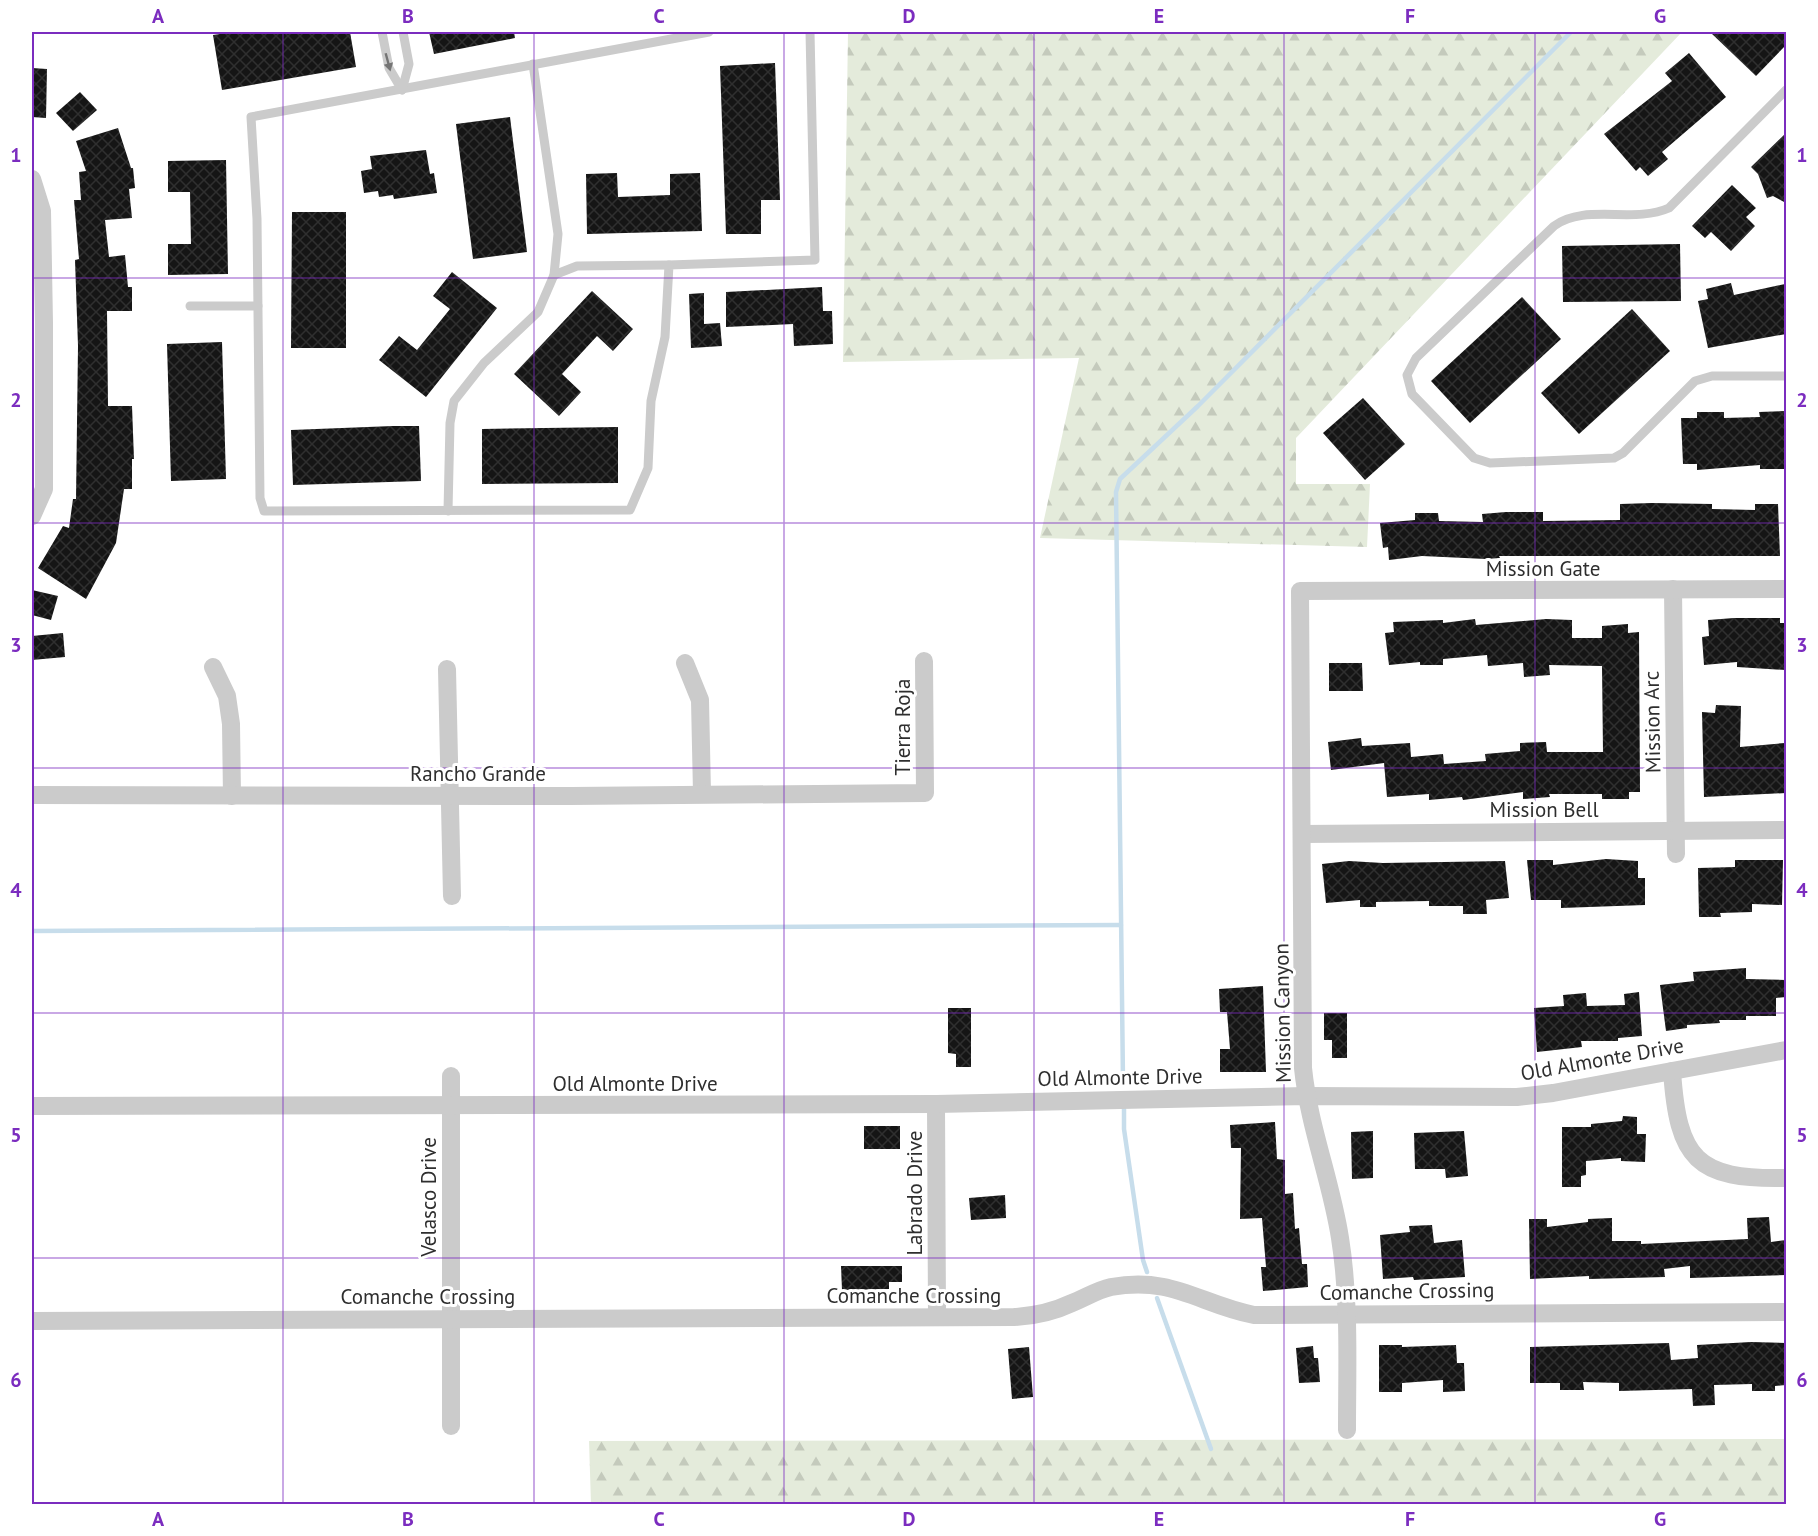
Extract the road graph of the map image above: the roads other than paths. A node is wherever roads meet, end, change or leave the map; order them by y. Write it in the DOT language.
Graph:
graph roads {
  1 [pos="382,32"];
  2 [pos="403,32"];
  3 [pos="709,32"];
  4 [pos="810,32"];
  5 [pos="533,64"];
  6 [pos="402,90"];
  7 [pos="1786,90"];
  8 [pos="32,179"];
  9 [pos="669,265"];
  10 [pos="554,275"];
  11 [pos="190,306"];
  12 [pos="258,306"];
  13 [pos="1786,376"];
  14 [pos="37,441"];
  15 [pos="448,511"];
  16 [pos="32,516"];
  17 [pos="1673,589"];
  18 [pos="1786,589"];
  19 [pos="1300,591"];
  20 [pos="924,661"];
  21 [pos="685,663"];
  22 [pos="213,667"];
  23 [pos="447,669"];
  24 [pos="702,793"];
  25 [pos="925,793"];
  26 [pos="32,795"];
  27 [pos="232,796"];
  28 [pos="449,796"];
  29 [pos="1786,830"];
  30 [pos="1676,831"];
  31 [pos="1302,834"];
  32 [pos="1676,854"];
  33 [pos="452,896"];
  34 [pos="1786,1050"];
  35 [pos="1672,1071"];
  36 [pos="451,1076"];
  37 [pos="1306,1096"];
  38 [pos="936,1104"];
  39 [pos="32,1106"];
  40 [pos="451,1106"];
  41 [pos="1786,1179"];
  42 [pos="1786,1312"];
  43 [pos="1347,1314"];
  44 [pos="937,1317"];
  45 [pos="451,1318"];
  46 [pos="32,1321"];
  47 [pos="451,1426"];
  48 [pos="1347,1430"];
  1 -- 6 [label="lane, one-way"];
  2 -- 6 [label="lane"];
  3 -- 5 [label="lane"];
  4 -- 9 [label="lane"];
  5 -- 6 [label="lane"];
  5 -- 10 [label="lane"];
  6 -- 12 [label="lane"];
  7 -- 13 [label="lane"];
  8 -- 14 [label="street"];
  9 -- 10 [label="lane"];
  9 -- 15 [label="lane"];
  10 -- 15 [label="lane"];
  11 -- 12 [label="lane"];
  12 -- 15 [label="lane"];
  14 -- 16 [label="street"];
  17 -- 18 [label="street, Mission Gate"];
  17 -- 19 [label="street, Mission Gate"];
  17 -- 30 [label="street, Mission Arc"];
  19 -- 31 [label="street, Mission Canyon"];
  20 -- 25 [label="street, Tierra Roja"];
  21 -- 24 [label="street"];
  22 -- 27 [label="street"];
  23 -- 28 [label="street"];
  24 -- 25 [label="street, Rancho Grande"];
  24 -- 28 [label="street, Rancho Grande"];
  26 -- 27 [label="street, Rancho Grande"];
  27 -- 28 [label="street, Rancho Grande"];
  28 -- 33 [label="street"];
  29 -- 30 [label="street, Mission Bell"];
  30 -- 31 [label="street, Mission Bell"];
  30 -- 32 [label="street, Mission Arc"];
  31 -- 37 [label="street, Mission Canyon"];
  34 -- 35 [label="street, Old Almonte Drive"];
  35 -- 37 [label="street, Old Almonte Drive"];
  35 -- 41 [label="street"];
  36 -- 40 [label="street, Velasco Drive"];
  37 -- 38 [label="street, Old Almonte Drive"];
  37 -- 43 [label="street, Mission Canyon"];
  38 -- 40 [label="street, Old Almonte Drive"];
  38 -- 44 [label="street, Labrado Drive"];
  39 -- 40 [label="street, Old Almonte Drive"];
  40 -- 45 [label="street, Velasco Drive"];
  42 -- 43 [label="street, Comanche Crossing"];
  43 -- 44 [label="street, Comanche Crossing"];
  43 -- 48 [label="street, Mission Canyon"];
  44 -- 45 [label="street, Comanche Crossing"];
  45 -- 46 [label="street, Comanche Crossing"];
  45 -- 47 [label="street, Velasco Drive"];
}
